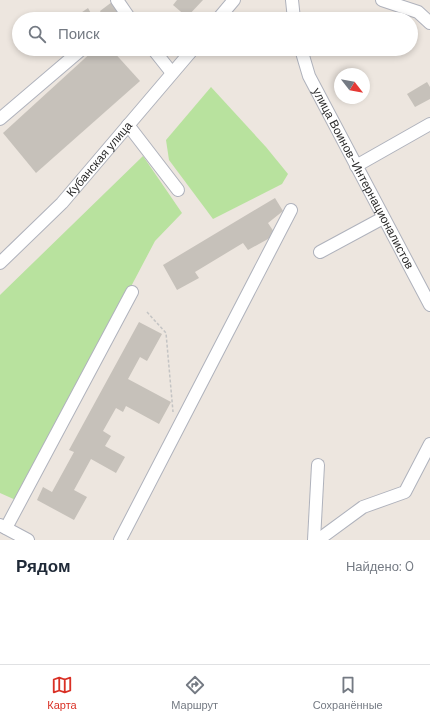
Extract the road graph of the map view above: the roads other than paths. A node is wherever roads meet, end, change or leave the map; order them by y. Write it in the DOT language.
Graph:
graph roads {
  1 [pos="117,0"];
  2 [pos="234,0"];
  3 [pos="292,0"];
  4 [pos="382,0"];
  5 [pos="125,12"];
  6 [pos="224,12"];
  7 [pos="293,12"];
  8 [pos="430,23"];
  9 [pos="74,56"];
  10 [pos="159,56"];
  11 [pos="187,56"];
  12 [pos="303,56"];
  13 [pos="172,73"];
  14 [pos="0,119"];
  15 [pos="128,124"];
  16 [pos="430,124"];
  17 [pos="356,166"];
  18 [pos="178,190"];
  19 [pos="291,210"];
  20 [pos="384,218"];
  21 [pos="320,252"];
  22 [pos="0,263"];
  23 [pos="132,292"];
  24 [pos="430,306"];
  25 [pos="430,444"];
  26 [pos="318,465"];
  27 [pos="2,527"];
  28 [pos="28,540"];
  29 [pos="120,540"];
  30 [pos="314,540"];
  31 [pos="318,540"];
  1 -- 5 [label="street"];
  2 -- 6 [label="street"];
  3 -- 7 [label="street"];
  4 -- 8 [label="street"];
  9 -- 14 [label="street"];
  10 -- 13 [label="street"];
  11 -- 13 [label="street, Кубанская улица"];
  12 -- 17 [label="street, улица Воинов-Интернационалистов"];
  13 -- 15 [label="street, Кубанская улица"];
  15 -- 18 [label="street"];
  15 -- 22 [label="street, Кубанская улица"];
  16 -- 17 [label="street"];
  17 -- 20 [label="street, улица Воинов-Интернационалистов"];
  19 -- 29 [label="street"];
  20 -- 21 [label="street"];
  20 -- 24 [label="street, улица Воинов-Интернационалистов"];
  23 -- 27 [label="street"];
  25 -- 31 [label="street"];
  26 -- 30 [label="street"];
  27 -- 28 [label="street"];
}
